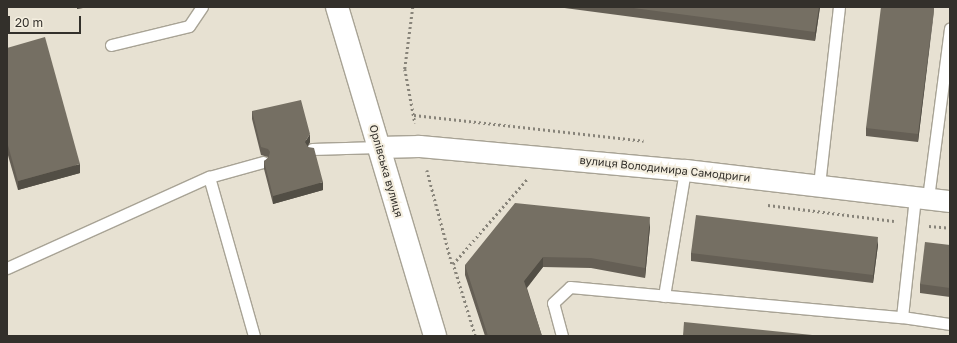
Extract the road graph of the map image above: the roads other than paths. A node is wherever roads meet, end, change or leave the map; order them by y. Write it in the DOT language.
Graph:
graph roads {
  1 [pos="202,7"];
  2 [pos="338,7"];
  3 [pos="839,7"];
  4 [pos="950,28"];
  5 [pos="111,45"];
  6 [pos="379,147"];
  7 [pos="312,149"];
  8 [pos="263,162"];
  9 [pos="685,170"];
  10 [pos="209,177"];
  11 [pos="819,185"];
  12 [pos="922,197"];
  13 [pos="950,201"];
  14 [pos="7,268"];
  15 [pos="664,296"];
  16 [pos="902,317"];
  17 [pos="950,324"];
  18 [pos="254,336"];
  19 [pos="435,336"];
  20 [pos="562,336"];
  1 -- 5 [label="lane"];
  2 -- 6 [label="street, Орлівська вулиця"];
  3 -- 11 [label="lane"];
  4 -- 12 [label="lane"];
  6 -- 7 [label="lane"];
  6 -- 9 [label="street, вулиця Володимира Самодриги"];
  6 -- 19 [label="street, Орлівська вулиця"];
  8 -- 10 [label="lane"];
  9 -- 11 [label="street, вулиця Володимира Самодриги"];
  9 -- 15 [label="lane"];
  10 -- 14 [label="lane"];
  10 -- 18 [label="lane"];
  11 -- 12 [label="street, вулиця Володимира Самодриги"];
  12 -- 13 [label="street, вулиця Володимира Самодриги"];
  12 -- 16 [label="lane"];
  15 -- 16 [label="lane"];
  15 -- 20 [label="lane"];
  16 -- 17 [label="lane"];
}
